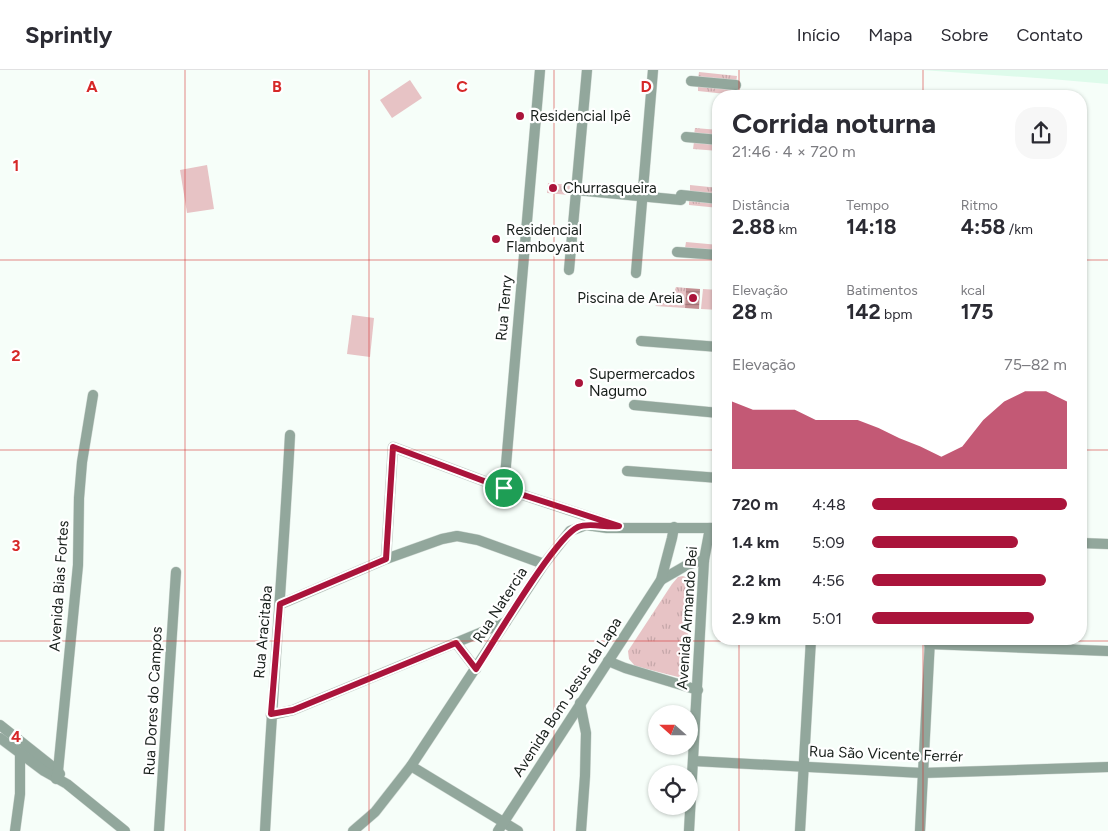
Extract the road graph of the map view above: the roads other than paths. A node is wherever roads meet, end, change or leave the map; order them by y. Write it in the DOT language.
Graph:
graph roads {
  1 [pos="540,70"];
  2 [pos="587,70"];
  3 [pos="653,70"];
  4 [pos="691,81"];
  5 [pos="736,85"];
  6 [pos="686,137"];
  7 [pos="712,139"];
  8 [pos="576,190"];
  9 [pos="642,196"];
  10 [pos="712,199"];
  11 [pos="677,252"];
  12 [pos="712,254"];
  13 [pos="569,270"];
  14 [pos="636,273"];
  15 [pos="641,340"];
  16 [pos="712,346"];
  17 [pos="93,394"];
  18 [pos="634,405"];
  19 [pos="712,411"];
  20 [pos="290,435"];
  21 [pos="627,471"];
  22 [pos="712,477"];
  23 [pos="504,488"];
  24 [pos="619,526"];
  25 [pos="674,527"];
  26 [pos="712,528"];
  27 [pos="712,534"];
  28 [pos="1087,543"];
  29 [pos="1108,544"];
  30 [pos="386,559"];
  31 [pos="704,560"];
  32 [pos="544,564"];
  33 [pos="176,572"];
  34 [pos="661,580"];
  35 [pos="280,604"];
  36 [pos="506,622"];
  37 [pos="456,643"];
  38 [pos="811,645"];
  39 [pos="930,645"];
  40 [pos="1001,645"];
  41 [pos="1108,651"];
  42 [pos="608,661"];
  43 [pos="476,669"];
  44 [pos="698,690"];
  45 [pos="580,703"];
  46 [pos="271,714"];
  47 [pos="0,725"];
  48 [pos="0,738"];
  49 [pos="20,753"];
  50 [pos="694,761"];
  51 [pos="411,766"];
  52 [pos="803,766"];
  53 [pos="1108,767"];
  54 [pos="922,773"];
  55 [pos="57,775"];
  56 [pos="504,821"];
  57 [pos="160,829"];
  58 [pos="15,831"];
  59 [pos="125,831"];
  60 [pos="148,831"];
  61 [pos="265,831"];
  62 [pos="353,831"];
  63 [pos="498,831"];
  64 [pos="518,831"];
  65 [pos="582,831"];
  66 [pos="689,831"];
  67 [pos="800,831"];
  68 [pos="920,831"];
  1 -- 23 [label="street, Rua Tenry"];
  2 -- 8 [label="street"];
  3 -- 9 [label="street"];
  4 -- 5 [label="street"];
  6 -- 7 [label="street"];
  8 -- 9 [label="street"];
  8 -- 13 [label="street"];
  9 -- 10 [label="street"];
  9 -- 14 [label="street"];
  11 -- 12 [label="street"];
  15 -- 16 [label="street"];
  17 -- 55 [label="street, Avenida Bias Fortes"];
  18 -- 19 [label="street"];
  20 -- 35 [label="street, Rua Aracitaba"];
  21 -- 22 [label="street"];
  23 -- 24 [label="street"];
  23 -- 30 [label="street"];
  24 -- 25 [label="street, Rua Natercia"];
  24 -- 32 [label="street, Rua Natercia"];
  25 -- 26 [label="street, Rua Natercia"];
  25 -- 34 [label="street, Avenida Bom Jesus da Lapa"];
  27 -- 31 [label="street, Avenida Armando Bei"];
  28 -- 29 [label="street"];
  30 -- 32 [label="street"];
  30 -- 35 [label="street"];
  31 -- 34 [label="street, Avenida Bom Jesus da Lapa"];
  31 -- 44 [label="street, Avenida Armando Bei"];
  32 -- 36 [label="street, Rua Natercia"];
  33 -- 57 [label="street, Rua Dores do Campos"];
  34 -- 42 [label="street, Avenida Bom Jesus da Lapa"];
  35 -- 46 [label="street, Rua Aracitaba"];
  36 -- 37 [label="street"];
  36 -- 43 [label="street, Rua Natercia"];
  37 -- 43 [label="street"];
  37 -- 46 [label="street"];
  38 -- 52 [label="street"];
  39 -- 54 [label="street"];
  40 -- 41 [label="street"];
  42 -- 44 [label="street"];
  42 -- 45 [label="street, Avenida Bom Jesus da Lapa"];
  43 -- 51 [label="street, Rua Natercia"];
  44 -- 50 [label="street, Avenida Armando Bei"];
  45 -- 56 [label="street, Avenida Bom Jesus da Lapa"];
  45 -- 65 [label="street"];
  46 -- 61 [label="street, Rua Aracitaba"];
  47 -- 55 [label="street"];
  48 -- 49 [label="street"];
  49 -- 55 [label="street"];
  49 -- 58 [label="street"];
  50 -- 52 [label="street, Rua São Vicente Ferrér"];
  50 -- 66 [label="street, Avenida Armando Bei"];
  51 -- 56 [label="street"];
  51 -- 62 [label="street, Rua Natercia"];
  52 -- 54 [label="street, Rua São Vicente Ferrér"];
  52 -- 67 [label="street"];
  53 -- 54 [label="street, Rua São Vicente Ferrér"];
  54 -- 68 [label="street"];
  55 -- 59 [label="street"];
  56 -- 63 [label="street, Avenida Bom Jesus da Lapa"];
  56 -- 64 [label="street"];
  57 -- 60 [label="street"];
}
